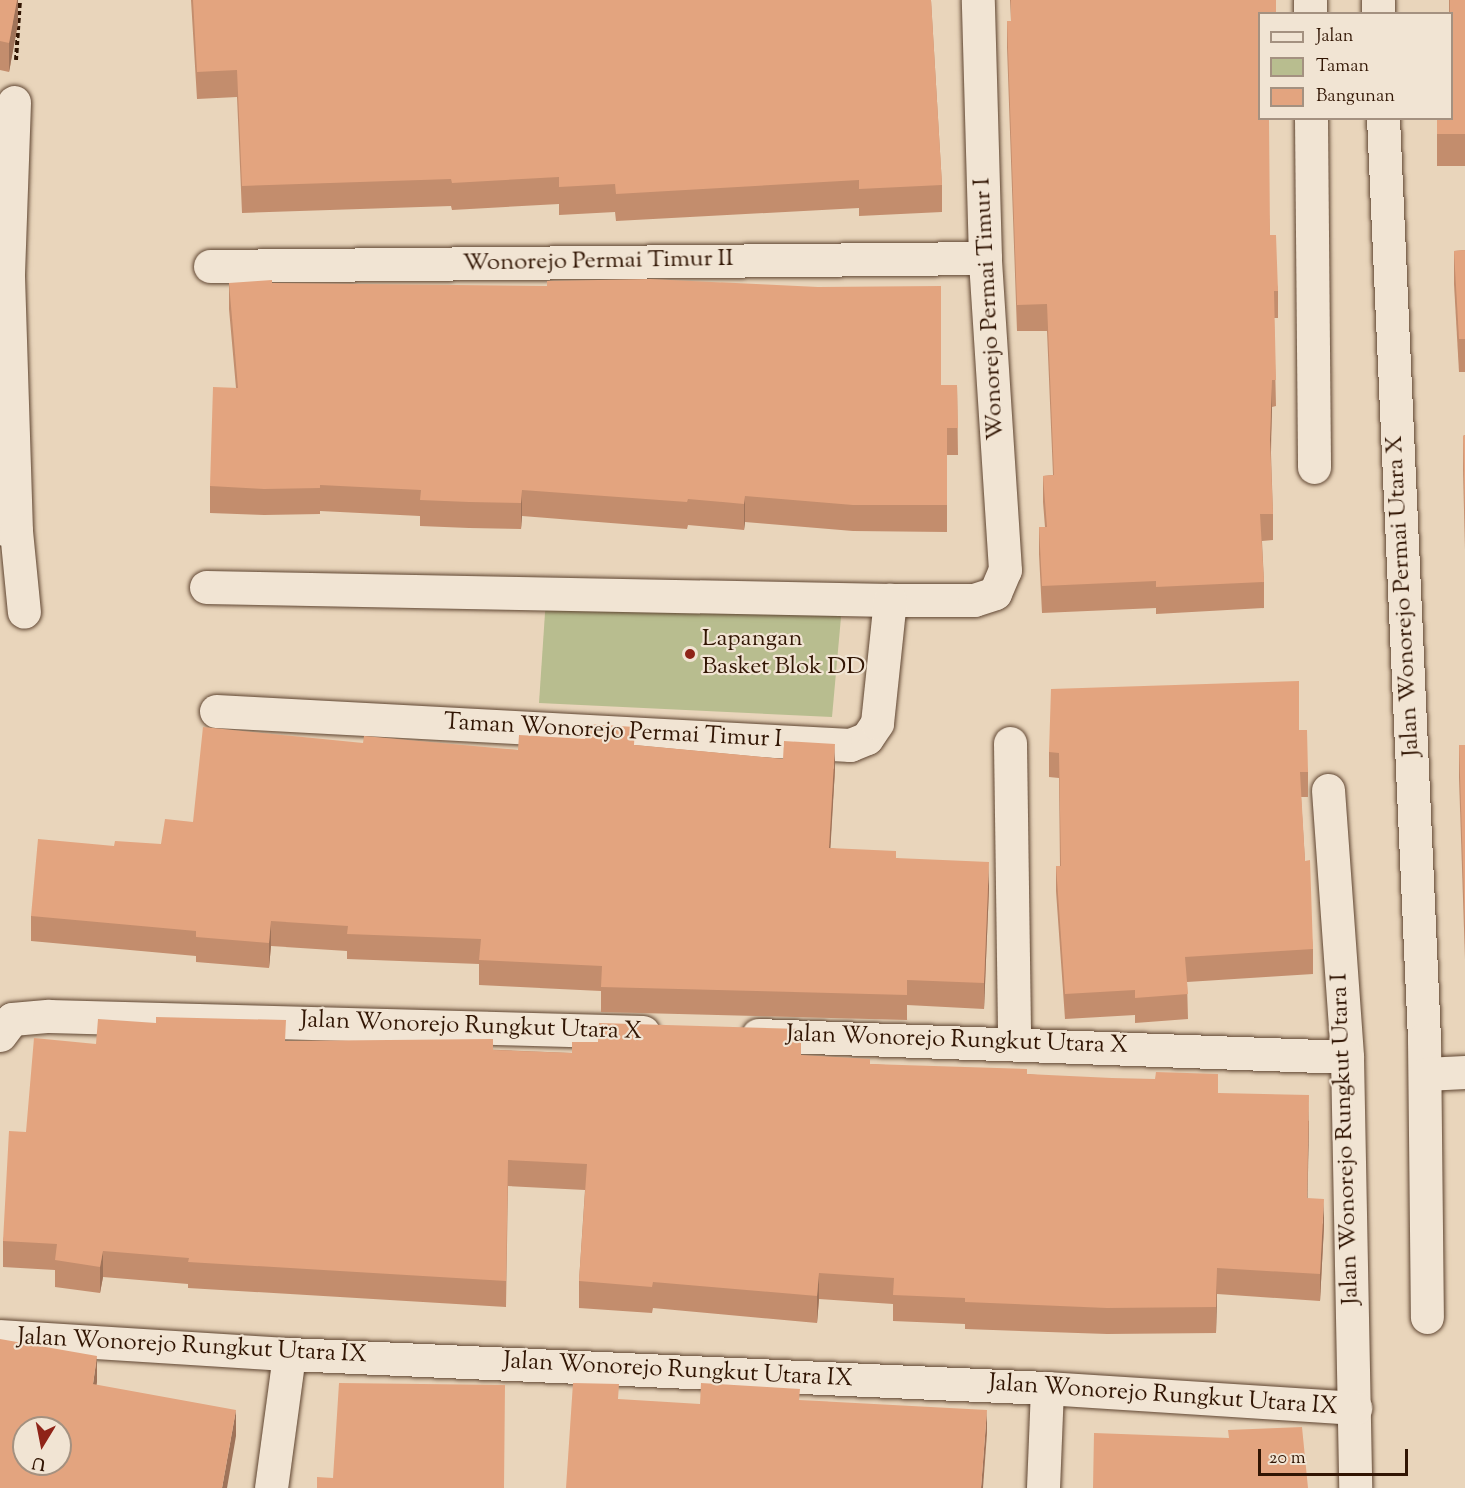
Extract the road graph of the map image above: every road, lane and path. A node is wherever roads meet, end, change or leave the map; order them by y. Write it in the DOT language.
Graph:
graph roads {
  1 [pos="21,0"];
  2 [pos="978,0"];
  3 [pos="14,102"];
  4 [pos="1311,120"];
  5 [pos="1383,120"];
  6 [pos="4,246"];
  7 [pos="985,258"];
  8 [pos="210,266"];
  9 [pos="1314,467"];
  10 [pos="8,530"];
  11 [pos="206,586"];
  12 [pos="890,600"];
  13 [pos="24,612"];
  14 [pos="216,711"];
  15 [pos="1010,743"];
  16 [pos="1328,789"];
  17 [pos="668,1032"];
  18 [pos="728,1034"];
  19 [pos="0,1035"];
  20 [pos="1014,1041"];
  21 [pos="1347,1056"];
  22 [pos="1462,1072"];
  23 [pos="1425,1074"];
  24 [pos="1426,1317"];
  25 [pos="0,1336"];
  26 [pos="289,1354"];
  27 [pos="1047,1388"];
  28 [pos="1355,1408"];
  29 [pos="271,1488"];
  30 [pos="1043,1488"];
  31 [pos="1355,1488"];
  1 -- 3 [label="path"];
  2 -- 7 [label="street, Wonorejo Permai Timur I"];
  3 -- 6 [label="street"];
  4 -- 9 [label="street"];
  5 -- 23 [label="street, Jalan Wonorejo Permai Utara X"];
  6 -- 10 [label="street"];
  7 -- 8 [label="street, Wonorejo Permai Timur II"];
  7 -- 12 [label="street, Wonorejo Permai Timur I"];
  10 -- 13 [label="street"];
  11 -- 12 [label="street"];
  12 -- 14 [label="street, Taman Wonorejo Permai Timur I"];
  15 -- 20 [label="street"];
  16 -- 21 [label="street, Jalan Wonorejo Rungkut Utara I"];
  17 -- 19 [label="street, Jalan Wonorejo Rungkut Utara X"];
  18 -- 20 [label="street, Jalan Wonorejo Rungkut Utara X"];
  20 -- 21 [label="street, Jalan Wonorejo Rungkut Utara X"];
  21 -- 28 [label="street, Jalan Wonorejo Rungkut Utara I"];
  22 -- 23 [label="street"];
  23 -- 24 [label="street, Jalan Wonorejo Permai Utara X"];
  25 -- 26 [label="street, Jalan Wonorejo Rungkut Utara IX"];
  26 -- 27 [label="street, Jalan Wonorejo Rungkut Utara IX"];
  26 -- 29 [label="street"];
  27 -- 28 [label="street, Jalan Wonorejo Rungkut Utara IX"];
  27 -- 30 [label="street"];
  28 -- 31 [label="street, Jalan Wonorejo Rungkut Utara I"];
}
